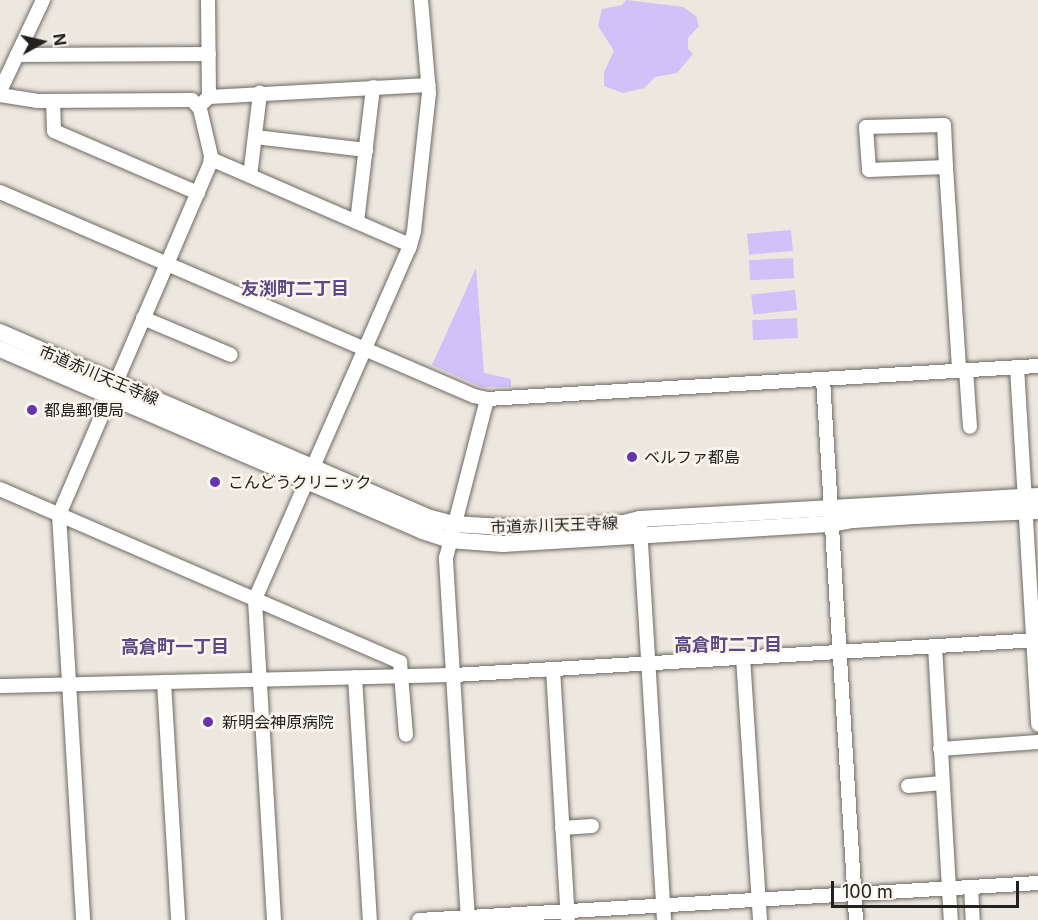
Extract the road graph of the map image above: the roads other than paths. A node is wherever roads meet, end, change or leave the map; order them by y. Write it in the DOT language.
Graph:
graph roads {
  1 [pos="43,0"];
  2 [pos="208,0"];
  3 [pos="421,0"];
  4 [pos="208,54"];
  5 [pos="17,55"];
  6 [pos="429,85"];
  7 [pos="374,87"];
  8 [pos="260,93"];
  9 [pos="1,96"];
  10 [pos="53,101"];
  11 [pos="204,101"];
  12 [pos="255,137"];
  13 [pos="366,150"];
  14 [pos="211,159"];
  15 [pos="946,167"];
  16 [pos="250,176"];
  17 [pos="0,192"];
  18 [pos="198,193"];
  19 [pos="357,222"];
  20 [pos="410,245"];
  21 [pos="167,264"];
  22 [pos="143,318"];
  23 [pos="0,332"];
  24 [pos="0,349"];
  25 [pos="366,350"];
  26 [pos="231,356"];
  27 [pos="1038,366"];
  28 [pos="1017,367"];
  29 [pos="963,370"];
  30 [pos="823,379"];
  31 [pos="112,389"];
  32 [pos="487,399"];
  33 [pos="970,427"];
  34 [pos="310,475"];
  35 [pos="0,489"];
  36 [pos="1031,504"];
  37 [pos="58,514"];
  38 [pos="831,516"];
  39 [pos="640,527"];
  40 [pos="451,532"];
  41 [pos="255,599"];
  42 [pos="1035,640"];
  43 [pos="934,646"];
  44 [pos="839,651"];
  45 [pos="743,657"];
  46 [pos="649,663"];
  47 [pos="553,669"];
  48 [pos="454,675"];
  49 [pos="402,676"];
  50 [pos="355,677"];
  51 [pos="260,680"];
  52 [pos="164,682"];
  53 [pos="69,684"];
  54 [pos="0,686"];
  55 [pos="1038,724"];
  56 [pos="406,735"];
  57 [pos="1038,742"];
  58 [pos="940,748"];
  59 [pos="942,783"];
  60 [pos="908,786"];
  61 [pos="592,826"];
  62 [pos="562,828"];
  63 [pos="1038,883"];
  64 [pos="971,887"];
  65 [pos="949,888"];
  66 [pos="854,894"];
  67 [pos="758,900"];
  68 [pos="663,905"];
  69 [pos="568,916"];
  70 [pos="468,919"];
  71 [pos="82,920"];
  72 [pos="178,920"];
  73 [pos="274,920"];
  74 [pos="370,920"];
  75 [pos="419,920"];
  76 [pos="664,920"];
  77 [pos="759,920"];
  78 [pos="856,920"];
  79 [pos="951,920"];
  80 [pos="973,920"];
  1 -- 5 [label="street"];
  2 -- 4 [label="street"];
  3 -- 6 [label="street"];
  4 -- 5 [label="street"];
  4 -- 11 [label="street"];
  5 -- 9 [label="street"];
  6 -- 7 [label="street"];
  6 -- 20 [label="street"];
  7 -- 8 [label="street"];
  7 -- 13 [label="street"];
  8 -- 11 [label="street"];
  8 -- 12 [label="street"];
  9 -- 10 [label="street"];
  10 -- 11 [label="street"];
  10 -- 18 [label="street"];
  11 -- 14 [label="street"];
  12 -- 13 [label="street"];
  12 -- 16 [label="street"];
  13 -- 19 [label="street"];
  14 -- 16 [label="street"];
  14 -- 18 [label="street"];
  15 -- 15 [label="street"];
  15 -- 29 [label="street"];
  16 -- 19 [label="street"];
  17 -- 21 [label="street"];
  18 -- 21 [label="street"];
  19 -- 20 [label="street"];
  20 -- 25 [label="street"];
  21 -- 22 [label="street"];
  21 -- 25 [label="street"];
  22 -- 26 [label="street"];
  22 -- 31 [label="street"];
  23 -- 31 [label="main road, 市道赤川天王寺線"];
  24 -- 31 [label="main road, 市道赤川天王寺線"];
  25 -- 32 [label="street"];
  25 -- 34 [label="street"];
  27 -- 28 [label="street"];
  28 -- 29 [label="street"];
  28 -- 36 [label="street"];
  29 -- 30 [label="street"];
  29 -- 33 [label="street"];
  30 -- 32 [label="street"];
  30 -- 38 [label="street"];
  31 -- 34 [label="main road, 市道赤川天王寺線"];
  31 -- 37 [label="street"];
  32 -- 40 [label="street"];
  34 -- 40 [label="main road, 市道赤川天王寺線"];
  34 -- 41 [label="street"];
  35 -- 37 [label="street"];
  36 -- 38 [label="main road, 市道赤川天王寺線"];
  36 -- 42 [label="street"];
  37 -- 41 [label="street"];
  37 -- 53 [label="street"];
  38 -- 39 [label="main road, 市道赤川天王寺線"];
  38 -- 44 [label="street"];
  39 -- 40 [label="main road, 市道赤川天王寺線"];
  39 -- 46 [label="street"];
  40 -- 48 [label="street"];
  41 -- 49 [label="street"];
  41 -- 51 [label="street"];
  42 -- 43 [label="street"];
  42 -- 55 [label="street"];
  43 -- 44 [label="street"];
  43 -- 58 [label="street"];
  44 -- 45 [label="street"];
  44 -- 66 [label="street"];
  45 -- 46 [label="street"];
  45 -- 67 [label="street"];
  46 -- 47 [label="street"];
  46 -- 68 [label="street"];
  47 -- 48 [label="street"];
  47 -- 62 [label="street"];
  48 -- 49 [label="street"];
  48 -- 70 [label="street"];
  49 -- 50 [label="street"];
  49 -- 56 [label="street"];
  50 -- 51 [label="street"];
  50 -- 74 [label="street"];
  51 -- 52 [label="street"];
  51 -- 73 [label="street"];
  52 -- 53 [label="street"];
  52 -- 72 [label="street"];
  53 -- 54 [label="street"];
  53 -- 71 [label="street"];
  57 -- 58 [label="street"];
  58 -- 59 [label="street"];
  59 -- 60 [label="street"];
  59 -- 65 [label="street"];
  61 -- 62 [label="street"];
  62 -- 69 [label="street"];
  63 -- 64 [label="street"];
  64 -- 65 [label="street"];
  64 -- 80 [label="street"];
  65 -- 66 [label="street"];
  65 -- 79 [label="street"];
  66 -- 67 [label="street"];
  66 -- 78 [label="street"];
  67 -- 68 [label="street"];
  67 -- 77 [label="street"];
  68 -- 69 [label="street"];
  68 -- 76 [label="street"];
  69 -- 70 [label="street"];
  70 -- 75 [label="street"];
}
